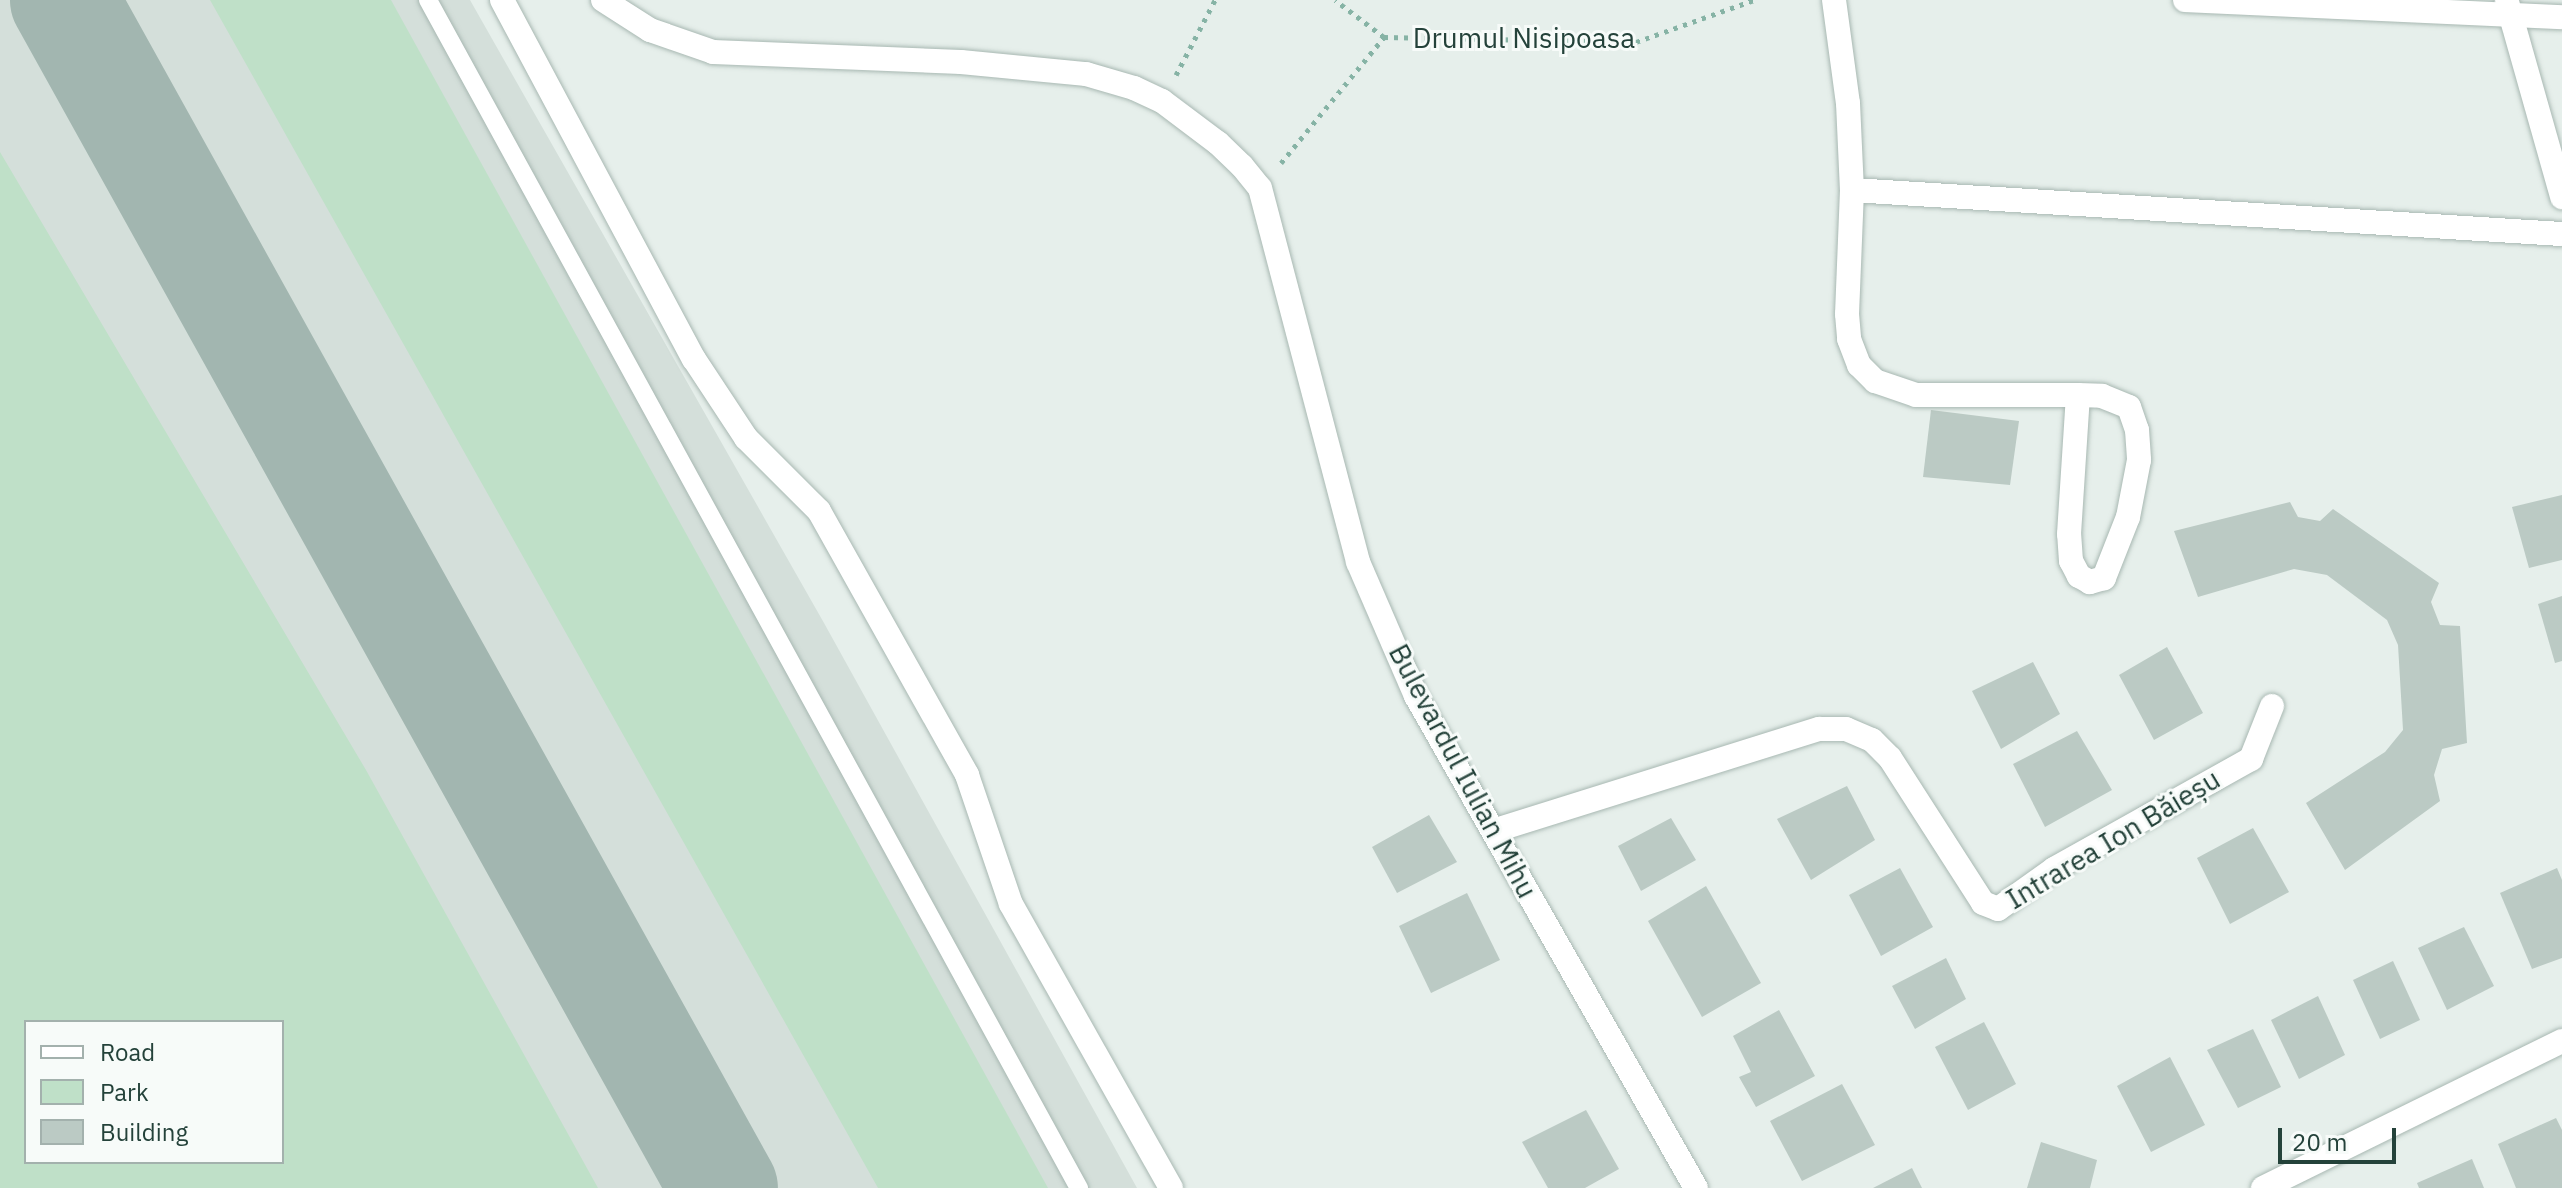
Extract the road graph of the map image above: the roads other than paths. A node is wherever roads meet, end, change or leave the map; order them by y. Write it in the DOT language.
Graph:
graph roads {
  1 [pos="428,0"];
  2 [pos="502,0"];
  3 [pos="603,0"];
  4 [pos="1834,0"];
  5 [pos="2185,0"];
  6 [pos="2509,8"];
  7 [pos="2562,17"];
  8 [pos="1852,190"];
  9 [pos="2562,197"];
  10 [pos="2562,234"];
  11 [pos="2078,395"];
  12 [pos="2272,706"];
  13 [pos="1493,831"];
  14 [pos="2562,1041"];
  15 [pos="1079,1188"];
  16 [pos="1171,1188"];
  17 [pos="1696,1188"];
  18 [pos="2263,1188"];
  1 -- 15 [label="lane"];
  2 -- 16 [label="street"];
  3 -- 13 [label="street, Bulevardul Iulian Mihu"];
  4 -- 8 [label="street"];
  5 -- 6 [label="street"];
  6 -- 7 [label="street"];
  6 -- 9 [label="street"];
  8 -- 10 [label="street"];
  8 -- 11 [label="street"];
  11 -- 11 [label="street"];
  12 -- 13 [label="street, Intrarea Ion Băieșu"];
  13 -- 17 [label="street, Bulevardul Iulian Mihu"];
  14 -- 18 [label="street"];
}
